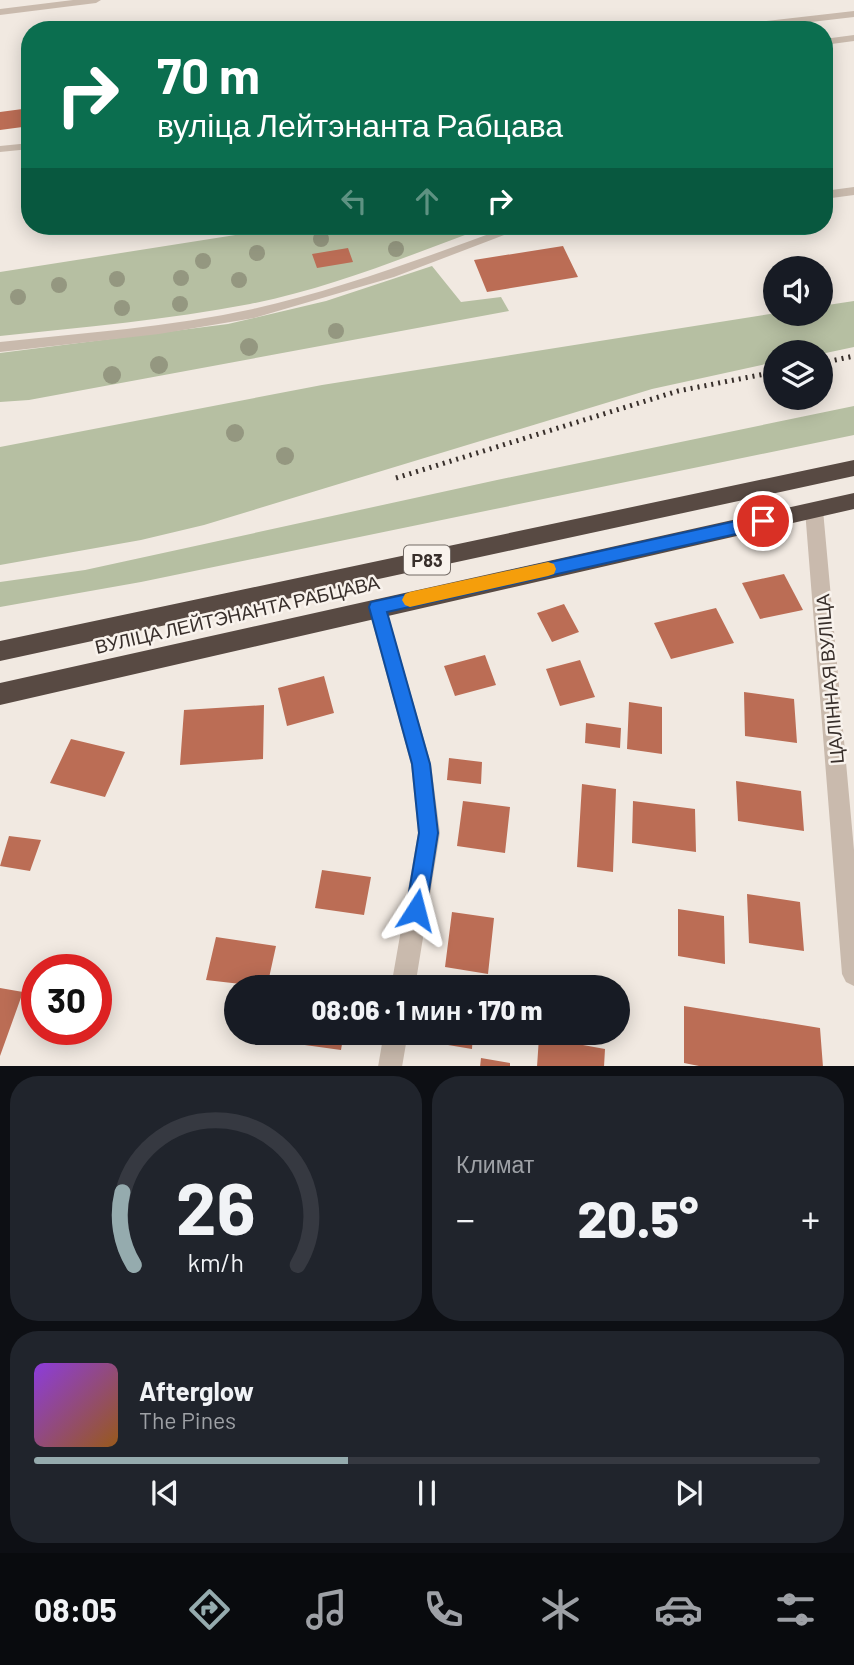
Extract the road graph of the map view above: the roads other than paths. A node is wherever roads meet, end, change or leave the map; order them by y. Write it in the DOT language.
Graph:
graph roads {
  1 [pos="96,0"];
  2 [pos="0,12"];
  3 [pos="854,14"];
  4 [pos="792,21"];
  5 [pos="854,38"];
  6 [pos="833,41"];
  7 [pos="21,147"];
  8 [pos="0,149"];
  9 [pos="854,191"];
  10 [pos="833,194"];
  11 [pos="496,235"];
  12 [pos="0,346"];
  13 [pos="854,468"];
  14 [pos="854,500"];
  15 [pos="814,510"];
  16 [pos="377,607"];
  17 [pos="0,650"];
  18 [pos="0,694"];
  19 [pos="854,974"];
  20 [pos="405,975"];
  21 [pos="394,1045"];
  22 [pos="390,1066"];
  1 -- 2 [label="lane"];
  3 -- 4 [label="lane"];
  5 -- 6 [label="lane"];
  7 -- 8 [label="lane"];
  9 -- 10 [label="lane"];
  11 -- 12 [label="lane"];
  13 -- 17 [label="highway, ВУЛІЦА ЛЕЙТЭНАНТА РАБЦАВА / Р83"];
  14 -- 15 [label="highway, ВУЛІЦА ЛЕЙТЭНАНТА РАБЦАВА / Р83"];
  15 -- 16 [label="highway, ВУЛІЦА ЛЕЙТЭНАНТА РАБЦАВА / Р83"];
  15 -- 19 [label="street, ЦАЛІННАЯ ВУЛІЦА"];
  16 -- 18 [label="highway, ВУЛІЦА ЛЕЙТЭНАНТА РАБЦАВА / Р83"];
  16 -- 20 [label="street"];
  21 -- 22 [label="street"];
}
